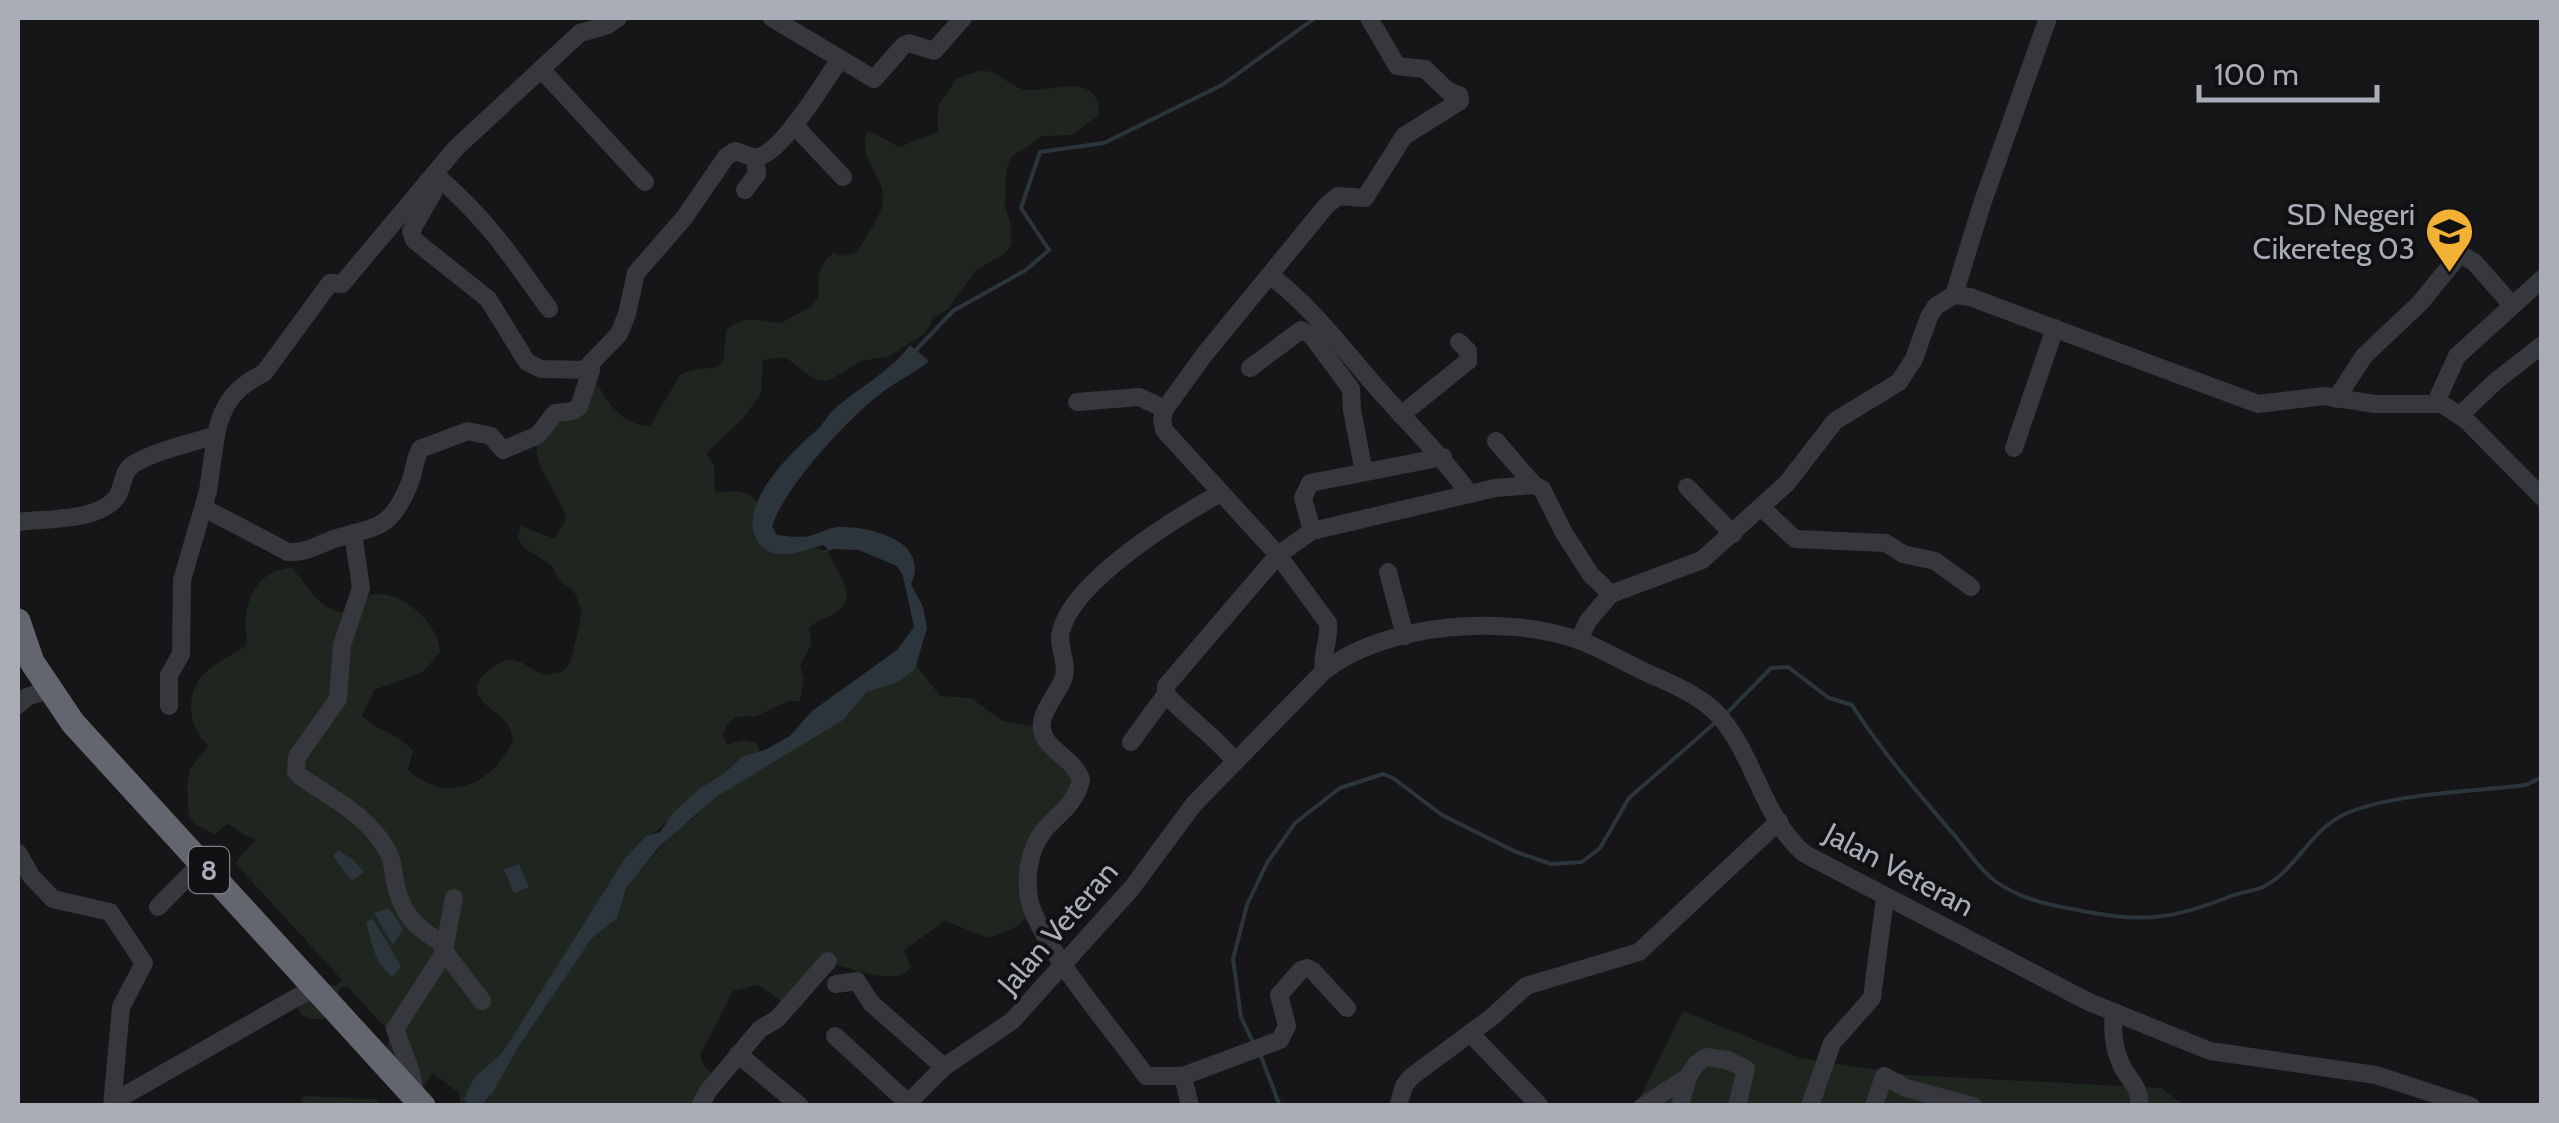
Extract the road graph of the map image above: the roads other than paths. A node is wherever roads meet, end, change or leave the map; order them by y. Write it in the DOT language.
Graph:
graph roads {
  1 [pos="618,18"];
  2 [pos="772,18"];
  3 [pos="963,18"];
  4 [pos="1368,18"];
  5 [pos="2048,18"];
  6 [pos="597,23"];
  7 [pos="840,59"];
  8 [pos="541,70"];
  9 [pos="794,125"];
  10 [pos="755,157"];
  11 [pos="844,177"];
  12 [pos="431,178"];
  13 [pos="646,182"];
  14 [pos="746,190"];
  15 [pos="1270,276"];
  16 [pos="2542,279"];
  17 [pos="1954,295"];
  18 [pos="2512,305"];
  19 [pos="549,309"];
  20 [pos="2055,328"];
  21 [pos="1459,342"];
  22 [pos="2542,346"];
  23 [pos="1250,368"];
  24 [pos="591,370"];
  25 [pos="2336,399"];
  26 [pos="1077,402"];
  27 [pos="2436,402"];
  28 [pos="1166,409"];
  29 [pos="1402,414"];
  30 [pos="2460,415"];
  31 [pos="216,434"];
  32 [pos="1496,441"];
  33 [pos="2014,448"];
  34 [pos="1443,457"];
  35 [pos="1364,472"];
  36 [pos="1534,486"];
  37 [pos="1687,487"];
  38 [pos="1220,493"];
  39 [pos="1470,494"];
  40 [pos="2542,497"];
  41 [pos="1762,507"];
  42 [pos="204,508"];
  43 [pos="18,522"];
  44 [pos="1312,531"];
  45 [pos="353,533"];
  46 [pos="1733,534"];
  47 [pos="1278,555"];
  48 [pos="1388,572"];
  49 [pos="1971,588"];
  50 [pos="1611,594"];
  51 [pos="18,621"];
  52 [pos="1406,636"];
  53 [pos="1580,640"];
  54 [pos="1324,671"];
  55 [pos="48,690"];
  56 [pos="1166,694"];
  57 [pos="18,705"];
  58 [pos="170,706"];
  59 [pos="1131,742"];
  60 [pos="1234,760"];
  61 [pos="1780,821"];
  62 [pos="18,854"];
  63 [pos="202,862"];
  64 [pos="454,898"];
  65 [pos="1885,898"];
  66 [pos="158,907"];
  67 [pos="444,948"];
  68 [pos="828,962"];
  69 [pos="1062,963"];
  70 [pos="836,984"];
  71 [pos="315,987"];
  72 [pos="482,1000"];
  73 [pos="1348,1008"];
  74 [pos="2119,1015"];
  75 [pos="1470,1033"];
  76 [pos="836,1036"];
  77 [pos="738,1054"];
  78 [pos="944,1066"];
  79 [pos="1182,1076"];
  80 [pos="1688,1077"];
  81 [pos="420,1102"];
  82 [pos="113,1104"];
  83 [pos="906,1104"];
  84 [pos="700,1106"];
  85 [pos="800,1106"];
  86 [pos="1190,1106"];
  87 [pos="1398,1106"];
  88 [pos="1540,1106"];
  89 [pos="1643,1106"];
  90 [pos="1680,1106"];
  91 [pos="1737,1106"];
  92 [pos="1810,1106"];
  93 [pos="1874,1106"];
  94 [pos="1973,1106"];
  95 [pos="2139,1106"];
  96 [pos="2471,1106"];
  1 -- 6 [label="street"];
  2 -- 7 [label="street"];
  3 -- 7 [label="street"];
  4 -- 15 [label="street"];
  5 -- 17 [label="street"];
  6 -- 8 [label="street"];
  7 -- 9 [label="street"];
  8 -- 12 [label="street"];
  8 -- 13 [label="street"];
  9 -- 10 [label="street"];
  9 -- 11 [label="street"];
  10 -- 14 [label="street"];
  10 -- 24 [label="street"];
  12 -- 19 [label="street"];
  12 -- 24 [label="street"];
  12 -- 31 [label="street"];
  15 -- 28 [label="street"];
  15 -- 29 [label="street"];
  16 -- 18 [label="street"];
  17 -- 20 [label="street"];
  17 -- 41 [label="street"];
  18 -- 25 [label="street"];
  18 -- 27 [label="street"];
  20 -- 25 [label="street"];
  20 -- 33 [label="street"];
  21 -- 29 [label="street"];
  22 -- 30 [label="street"];
  23 -- 35 [label="street"];
  24 -- 45 [label="street"];
  25 -- 27 [label="street"];
  26 -- 28 [label="street"];
  27 -- 30 [label="street"];
  28 -- 38 [label="street"];
  29 -- 34 [label="street"];
  30 -- 40 [label="street"];
  31 -- 42 [label="street"];
  31 -- 43 [label="street"];
  32 -- 36 [label="street"];
  34 -- 35 [label="street"];
  34 -- 39 [label="street"];
  35 -- 44 [label="street"];
  36 -- 39 [label="street"];
  36 -- 50 [label="street"];
  37 -- 46 [label="street"];
  38 -- 47 [label="street"];
  38 -- 69 [label="street"];
  39 -- 44 [label="street"];
  41 -- 46 [label="street"];
  41 -- 49 [label="street"];
  42 -- 45 [label="street"];
  42 -- 58 [label="street"];
  44 -- 47 [label="street"];
  45 -- 67 [label="street"];
  46 -- 50 [label="street"];
  47 -- 54 [label="street"];
  47 -- 56 [label="street"];
  48 -- 52 [label="street"];
  50 -- 53 [label="street"];
  51 -- 55 [label="highway, 8"];
  52 -- 53 [label="street, Jalan Veteran"];
  52 -- 54 [label="street, Jalan Veteran"];
  53 -- 61 [label="street, Jalan Veteran"];
  54 -- 60 [label="street, Jalan Veteran"];
  55 -- 57 [label="street"];
  55 -- 63 [label="highway, 8"];
  56 -- 59 [label="street"];
  56 -- 60 [label="street"];
  60 -- 69 [label="street, Jalan Veteran"];
  61 -- 65 [label="street, Jalan Veteran"];
  61 -- 75 [label="street"];
  62 -- 82 [label="street"];
  63 -- 66 [label="street"];
  63 -- 71 [label="highway, 8"];
  64 -- 67 [label="street"];
  65 -- 74 [label="street, Jalan Veteran"];
  65 -- 92 [label="street"];
  67 -- 72 [label="street"];
  67 -- 81 [label="street"];
  68 -- 77 [label="street"];
  69 -- 78 [label="street, Jalan Veteran"];
  69 -- 79 [label="street"];
  70 -- 78 [label="street"];
  71 -- 81 [label="highway, 8"];
  71 -- 82 [label="street"];
  73 -- 79 [label="street"];
  74 -- 95 [label="street"];
  74 -- 96 [label="street, Jalan Veteran"];
  75 -- 87 [label="street"];
  75 -- 88 [label="street"];
  76 -- 83 [label="street"];
  77 -- 84 [label="street"];
  77 -- 85 [label="street"];
  78 -- 83 [label="street, Jalan Veteran"];
  79 -- 86 [label="street"];
  80 -- 89 [label="street"];
  80 -- 90 [label="street"];
  80 -- 91 [label="street"];
  93 -- 94 [label="street"];
}
